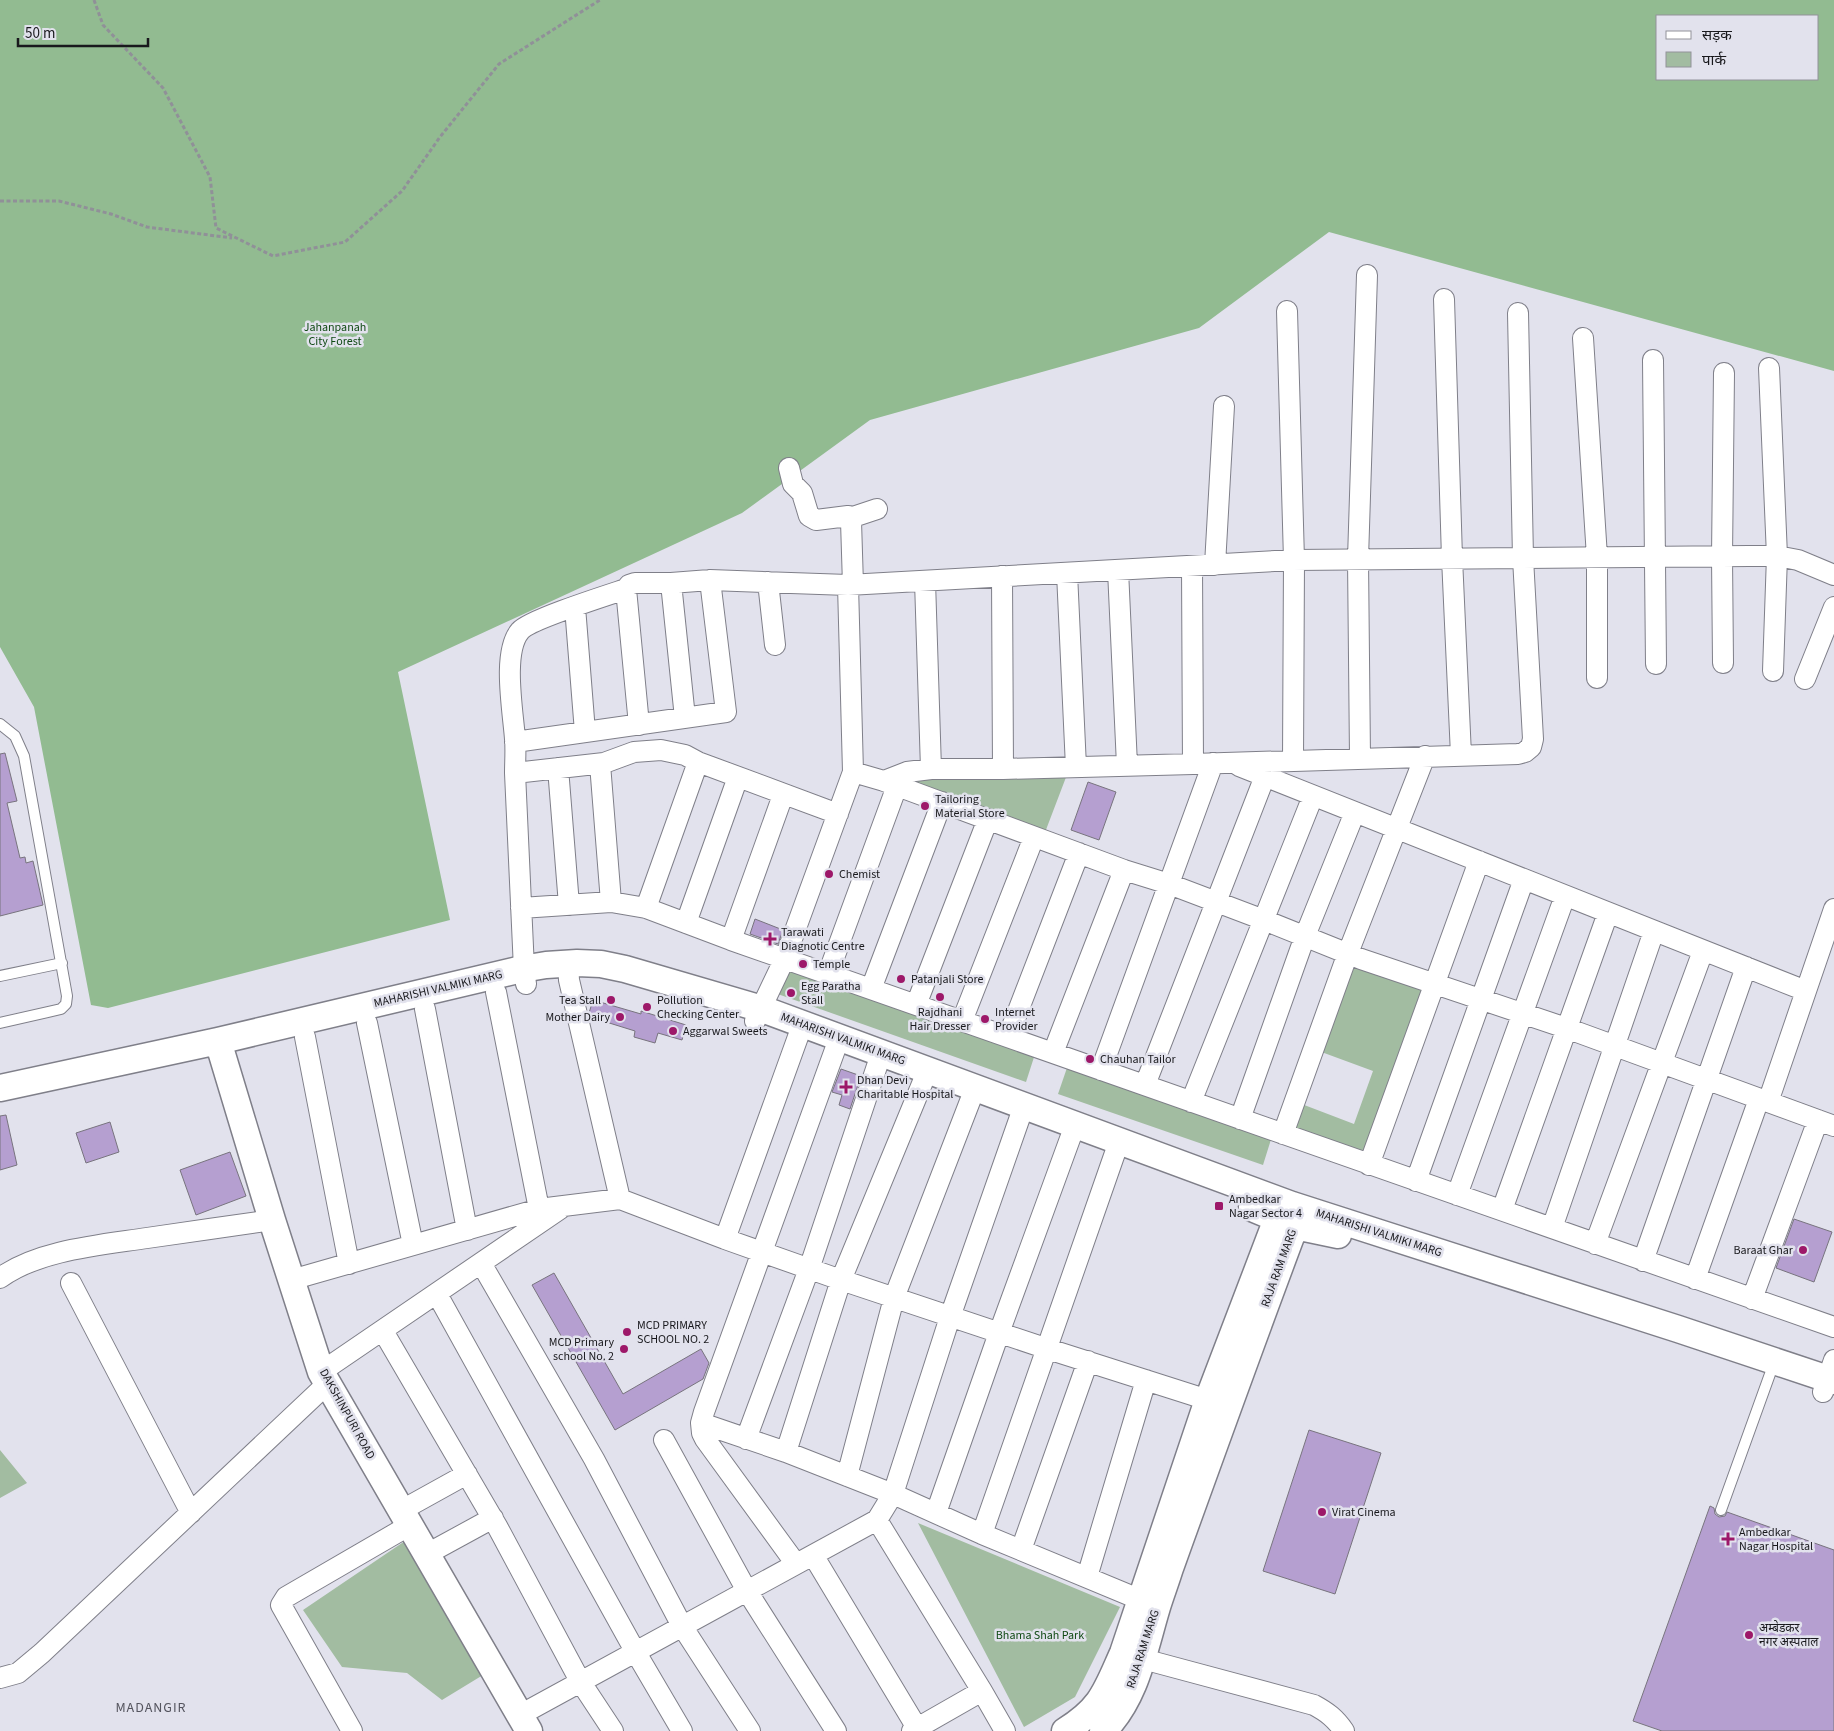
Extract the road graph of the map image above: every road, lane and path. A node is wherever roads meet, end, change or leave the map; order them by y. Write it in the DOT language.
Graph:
graph roads {
  1 [pos="94,0"];
  2 [pos="600,0"];
  3 [pos="0,201"];
  4 [pos="236,238"];
  5 [pos="1367,274"];
  6 [pos="1444,299"];
  7 [pos="1287,311"];
  8 [pos="1518,313"];
  9 [pos="1582,338"];
  10 [pos="1654,360"];
  11 [pos="1770,368"];
  12 [pos="1724,373"];
  13 [pos="1224,406"];
  14 [pos="789,468"];
  15 [pos="877,509"];
  16 [pos="850,518"];
  17 [pos="1777,556"];
  18 [pos="1598,557"];
  19 [pos="1654,557"];
  20 [pos="1722,557"];
  21 [pos="1452,558"];
  22 [pos="1523,558"];
  23 [pos="1358,559"];
  24 [pos="1294,560"];
  25 [pos="1215,564"];
  26 [pos="1192,566"];
  27 [pos="1118,570"];
  28 [pos="1067,573"];
  29 [pos="1834,575"];
  30 [pos="1002,576"];
  31 [pos="710,580"];
  32 [pos="925,581"];
  33 [pos="768,582"];
  34 [pos="671,583"];
  35 [pos="850,585"];
  36 [pos="626,589"];
  37 [pos="576,607"];
  38 [pos="1834,608"];
  39 [pos="775,645"];
  40 [pos="1723,663"];
  41 [pos="1656,664"];
  42 [pos="1773,671"];
  43 [pos="1597,678"];
  44 [pos="1805,679"];
  45 [pos="685,718"];
  46 [pos="0,724"];
  47 [pos="639,724"];
  48 [pos="585,732"];
  49 [pos="515,742"];
  50 [pos="1461,755"];
  51 [pos="1425,756"];
  52 [pos="1360,758"];
  53 [pos="1293,760"];
  54 [pos="698,762"];
  55 [pos="1222,763"];
  56 [pos="600,764"];
  57 [pos="1193,764"];
  58 [pos="1127,765"];
  59 [pos="1076,767"];
  60 [pos="558,768"];
  61 [pos="931,769"];
  62 [pos="1003,769"];
  63 [pos="853,772"];
  64 [pos="515,773"];
  65 [pos="1264,776"];
  66 [pos="738,777"];
  67 [pos="891,783"];
  68 [pos="782,795"];
  69 [pos="1313,796"];
  70 [pos="942,802"];
  71 [pos="1355,812"];
  72 [pos="838,814"];
  73 [pos="988,820"];
  74 [pos="1396,828"];
  75 [pos="1034,837"];
  76 [pos="1079,853"];
  77 [pos="1479,861"];
  78 [pos="1124,870"];
  79 [pos="1524,879"];
  80 [pos="1169,884"];
  81 [pos="1565,896"];
  82 [pos="611,902"];
  83 [pos="1215,902"];
  84 [pos="570,905"];
  85 [pos="521,908"];
  86 [pos="646,908"];
  87 [pos="1834,909"];
  88 [pos="1608,913"];
  89 [pos="1264,920"];
  90 [pos="686,923"];
  91 [pos="1654,931"];
  92 [pos="1305,936"];
  93 [pos="731,940"];
  94 [pos="1703,950"];
  95 [pos="1348,954"];
  96 [pos="785,958"];
  97 [pos="62,963"];
  98 [pos="1746,967"];
  99 [pos="568,972"];
  100 [pos="828,974"];
  101 [pos="0,976"];
  102 [pos="525,977"];
  103 [pos="1434,984"];
  104 [pos="871,988"];
  105 [pos="1806,991"];
  106 [pos="496,992"];
  107 [pos="1481,1000"];
  108 [pos="916,1005"];
  109 [pos="424,1009"];
  110 [pos="1522,1013"];
  111 [pos="759,1015"];
  112 [pos="962,1021"];
  113 [pos="367,1022"];
  114 [pos="0,1023"];
  115 [pos="1566,1028"];
  116 [pos="801,1029"];
  117 [pos="305,1037"];
  118 [pos="1008,1038"];
  119 [pos="1615,1046"];
  120 [pos="836,1047"];
  121 [pos="220,1048"];
  122 [pos="1053,1053"];
  123 [pos="878,1062"];
  124 [pos="1662,1063"];
  125 [pos="1100,1070"];
  126 [pos="1706,1078"];
  127 [pos="924,1079"];
  128 [pos="1145,1086"];
  129 [pos="0,1088"];
  130 [pos="972,1096"];
  131 [pos="1764,1100"];
  132 [pos="1191,1102"];
  133 [pos="0,1104"];
  134 [pos="1020,1117"];
  135 [pos="1240,1118"];
  136 [pos="1826,1123"];
  137 [pos="1283,1134"];
  138 [pos="1071,1136"];
  139 [pos="1115,1153"];
  140 [pos="1369,1165"];
  141 [pos="1416,1181"];
  142 [pos="1456,1195"];
  143 [pos="620,1199"];
  144 [pos="564,1207"];
  145 [pos="539,1210"];
  146 [pos="1502,1210"];
  147 [pos="1288,1216"];
  148 [pos="272,1220"];
  149 [pos="1552,1228"];
  150 [pos="467,1230"];
  151 [pos="725,1239"];
  152 [pos="1595,1244"];
  153 [pos="412,1246"];
  154 [pos="762,1252"];
  155 [pos="1643,1261"];
  156 [pos="481,1263"];
  157 [pos="349,1264"];
  158 [pos="809,1269"];
  159 [pos="0,1278"];
  160 [pos="1695,1279"];
  161 [pos="291,1280"];
  162 [pos="842,1280"];
  163 [pos="71,1284"];
  164 [pos="436,1294"];
  165 [pos="894,1298"];
  166 [pos="1752,1299"];
  167 [pos="950,1317"];
  168 [pos="1834,1327"];
  169 [pos="383,1330"];
  170 [pos="999,1333"];
  171 [pos="1048,1349"];
  172 [pos="1088,1361"];
  173 [pos="1770,1374"];
  174 [pos="325,1377"];
  175 [pos="1146,1380"];
  176 [pos="1831,1381"];
  177 [pos="1218,1402"];
  178 [pos="701,1423"];
  179 [pos="746,1439"];
  180 [pos="664,1440"];
  181 [pos="786,1452"];
  182 [pos="467,1474"];
  183 [pos="847,1476"];
  184 [pos="893,1494"];
  185 [pos="1721,1510"];
  186 [pos="191,1512"];
  187 [pos="936,1513"];
  188 [pos="406,1518"];
  189 [pos="493,1518"];
  190 [pos="877,1520"];
  191 [pos="982,1534"];
  192 [pos="1021,1550"];
  193 [pos="427,1554"];
  194 [pos="814,1555"];
  195 [pos="796,1564"];
  196 [pos="1088,1577"];
  197 [pos="747,1591"];
  198 [pos="1148,1603"];
  199 [pos="682,1626"];
  200 [pos="636,1652"];
  201 [pos="1133,1656"];
  202 [pos="0,1678"];
  203 [pos="580,1681"];
  204 [pos="982,1691"];
  205 [pos="525,1723"];
  206 [pos="915,1729"];
  207 [pos="352,1731"];
  208 [pos="613,1731"];
  209 [pos="682,1731"];
  210 [pos="750,1731"];
  211 [pos="836,1731"];
  212 [pos="1005,1731"];
  213 [pos="1065,1731"];
  214 [pos="1103,1731"];
  215 [pos="1344,1731"];
  1 -- 4 [label="path"];
  2 -- 4 [label="path"];
  3 -- 4 [label="path"];
  5 -- 23 [label="street"];
  6 -- 21 [label="street"];
  7 -- 24 [label="street"];
  8 -- 22 [label="street"];
  9 -- 18 [label="street"];
  10 -- 19 [label="street"];
  11 -- 17 [label="street"];
  12 -- 20 [label="street"];
  13 -- 25 [label="street"];
  14 -- 16 [label="street"];
  15 -- 16 [label="street"];
  16 -- 35 [label="street"];
  17 -- 20 [label="street"];
  17 -- 29 [label="street"];
  17 -- 42 [label="street"];
  18 -- 19 [label="street"];
  18 -- 22 [label="street"];
  18 -- 43 [label="street"];
  19 -- 20 [label="street"];
  19 -- 41 [label="street"];
  20 -- 40 [label="street"];
  21 -- 22 [label="street"];
  21 -- 23 [label="street"];
  21 -- 50 [label="street"];
  22 -- 50 [label="street"];
  23 -- 24 [label="street"];
  23 -- 52 [label="street"];
  24 -- 25 [label="street"];
  24 -- 53 [label="street"];
  25 -- 26 [label="street"];
  26 -- 27 [label="street"];
  26 -- 57 [label="street"];
  27 -- 28 [label="street"];
  27 -- 58 [label="street"];
  28 -- 30 [label="street"];
  28 -- 59 [label="street"];
  30 -- 32 [label="street"];
  30 -- 62 [label="street"];
  31 -- 33 [label="street"];
  31 -- 34 [label="street"];
  31 -- 45 [label="street"];
  32 -- 35 [label="street"];
  32 -- 61 [label="street"];
  33 -- 35 [label="street"];
  33 -- 39 [label="street"];
  34 -- 36 [label="street"];
  34 -- 45 [label="street"];
  35 -- 63 [label="street"];
  36 -- 37 [label="street"];
  36 -- 47 [label="street"];
  37 -- 48 [label="street"];
  37 -- 49 [label="street"];
  38 -- 44 [label="street"];
  45 -- 47 [label="street"];
  46 -- 97 [label="lane"];
  47 -- 48 [label="street"];
  48 -- 49 [label="street"];
  49 -- 64 [label="street"];
  50 -- 51 [label="street"];
  51 -- 52 [label="street"];
  51 -- 74 [label="street"];
  52 -- 53 [label="street"];
  53 -- 55 [label="street"];
  54 -- 56 [label="street"];
  54 -- 66 [label="street"];
  54 -- 86 [label="street"];
  55 -- 57 [label="street"];
  55 -- 65 [label="street"];
  55 -- 80 [label="street"];
  56 -- 60 [label="street"];
  56 -- 82 [label="street"];
  57 -- 58 [label="street"];
  58 -- 59 [label="street"];
  59 -- 62 [label="street"];
  60 -- 64 [label="street"];
  60 -- 84 [label="street"];
  61 -- 62 [label="street"];
  61 -- 67 [label="street"];
  63 -- 67 [label="street"];
  63 -- 72 [label="street"];
  64 -- 85 [label="street"];
  65 -- 69 [label="street"];
  65 -- 83 [label="street"];
  66 -- 68 [label="street"];
  66 -- 90 [label="street"];
  67 -- 70 [label="street"];
  67 -- 100 [label="street"];
  68 -- 72 [label="street"];
  68 -- 93 [label="street"];
  69 -- 71 [label="street"];
  69 -- 89 [label="street"];
  70 -- 73 [label="street"];
  70 -- 104 [label="street"];
  71 -- 74 [label="street"];
  71 -- 92 [label="street"];
  72 -- 96 [label="street"];
  73 -- 75 [label="street"];
  73 -- 108 [label="street"];
  74 -- 77 [label="street"];
  74 -- 95 [label="street"];
  75 -- 76 [label="street"];
  75 -- 112 [label="street"];
  76 -- 78 [label="street"];
  76 -- 118 [label="street"];
  77 -- 79 [label="street"];
  77 -- 103 [label="street"];
  78 -- 80 [label="street"];
  78 -- 122 [label="street"];
  79 -- 81 [label="street"];
  79 -- 107 [label="street"];
  80 -- 83 [label="street"];
  80 -- 125 [label="street"];
  81 -- 88 [label="street"];
  81 -- 110 [label="street"];
  82 -- 84 [label="street"];
  82 -- 86 [label="street"];
  83 -- 89 [label="street"];
  83 -- 128 [label="street"];
  84 -- 85 [label="street"];
  85 -- 102 [label="street"];
  86 -- 90 [label="street"];
  87 -- 105 [label="street"];
  88 -- 91 [label="street"];
  88 -- 115 [label="street"];
  89 -- 92 [label="street"];
  89 -- 132 [label="street"];
  90 -- 93 [label="street"];
  91 -- 94 [label="street"];
  91 -- 119 [label="street"];
  92 -- 95 [label="street"];
  92 -- 135 [label="street"];
  93 -- 96 [label="street"];
  94 -- 98 [label="street"];
  94 -- 124 [label="street"];
  95 -- 103 [label="street"];
  95 -- 137 [label="street"];
  96 -- 100 [label="street"];
  96 -- 111 [label="street"];
  97 -- 101 [label="lane"];
  97 -- 114 [label="lane"];
  98 -- 105 [label="street"];
  98 -- 126 [label="street"];
  99 -- 102 [label="street, MAHARISHI VALMIKI MARG"];
  99 -- 111 [label="street, MAHARISHI VALMIKI MARG"];
  99 -- 143 [label="street"];
  100 -- 104 [label="street"];
  102 -- 106 [label="street, MAHARISHI VALMIKI MARG"];
  102 -- 121 [label="street, MAHARISHI VALMIKI MARG"];
  103 -- 107 [label="street"];
  103 -- 140 [label="street"];
  104 -- 108 [label="street"];
  105 -- 131 [label="street"];
  106 -- 109 [label="street, MAHARISHI VALMIKI MARG"];
  106 -- 145 [label="street"];
  107 -- 110 [label="street"];
  107 -- 141 [label="street"];
  108 -- 112 [label="street"];
  109 -- 113 [label="street, MAHARISHI VALMIKI MARG"];
  109 -- 150 [label="street"];
  110 -- 115 [label="street"];
  110 -- 142 [label="street"];
  111 -- 116 [label="street, MAHARISHI VALMIKI MARG"];
  112 -- 118 [label="street"];
  113 -- 117 [label="street, MAHARISHI VALMIKI MARG"];
  113 -- 153 [label="street"];
  115 -- 119 [label="street"];
  115 -- 146 [label="street"];
  116 -- 120 [label="street, MAHARISHI VALMIKI MARG"];
  116 -- 147 [label="street, MAHARISHI VALMIKI MARG"];
  116 -- 151 [label="street"];
  117 -- 121 [label="street, MAHARISHI VALMIKI MARG"];
  117 -- 157 [label="street"];
  118 -- 122 [label="street"];
  119 -- 124 [label="street"];
  119 -- 149 [label="street"];
  120 -- 123 [label="street, MAHARISHI VALMIKI MARG"];
  120 -- 154 [label="street"];
  121 -- 129 [label="street, MAHARISHI VALMIKI MARG"];
  121 -- 133 [label="street, MAHARISHI VALMIKI MARG"];
  121 -- 148 [label="street, DAKSHINPURI ROAD"];
  122 -- 125 [label="street"];
  123 -- 127 [label="street, MAHARISHI VALMIKI MARG"];
  123 -- 158 [label="street"];
  124 -- 126 [label="street"];
  124 -- 152 [label="street"];
  125 -- 128 [label="street"];
  126 -- 131 [label="street"];
  126 -- 155 [label="street"];
  127 -- 130 [label="street, MAHARISHI VALMIKI MARG"];
  127 -- 162 [label="street"];
  128 -- 132 [label="street"];
  130 -- 134 [label="street, MAHARISHI VALMIKI MARG"];
  130 -- 165 [label="street"];
  131 -- 136 [label="street"];
  131 -- 160 [label="street"];
  132 -- 135 [label="street"];
  134 -- 138 [label="street, MAHARISHI VALMIKI MARG"];
  134 -- 167 [label="street"];
  135 -- 137 [label="street"];
  136 -- 166 [label="street"];
  137 -- 140 [label="street"];
  138 -- 139 [label="street, MAHARISHI VALMIKI MARG"];
  138 -- 170 [label="street"];
  139 -- 147 [label="street, MAHARISHI VALMIKI MARG"];
  139 -- 171 [label="street"];
  140 -- 141 [label="street"];
  141 -- 142 [label="street"];
  142 -- 146 [label="street"];
  143 -- 144 [label="street"];
  143 -- 151 [label="street"];
  144 -- 145 [label="street"];
  144 -- 156 [label="street"];
  145 -- 150 [label="street"];
  146 -- 149 [label="street"];
  147 -- 173 [label="street, MAHARISHI VALMIKI MARG"];
  147 -- 176 [label="street, MAHARISHI VALMIKI MARG"];
  147 -- 177 [label="street, RAJA RAM MARG"];
  148 -- 159 [label="street"];
  148 -- 161 [label="street, DAKSHINPURI ROAD"];
  149 -- 152 [label="street"];
  150 -- 153 [label="street"];
  151 -- 154 [label="street"];
  152 -- 155 [label="street"];
  153 -- 157 [label="street"];
  154 -- 158 [label="street"];
  154 -- 178 [label="street"];
  155 -- 160 [label="street"];
  156 -- 164 [label="street"];
  156 -- 199 [label="street"];
  157 -- 161 [label="street"];
  158 -- 162 [label="street"];
  158 -- 179 [label="street"];
  160 -- 166 [label="street"];
  161 -- 174 [label="street, DAKSHINPURI ROAD"];
  162 -- 165 [label="street"];
  162 -- 181 [label="street"];
  163 -- 186 [label="street"];
  164 -- 169 [label="street"];
  164 -- 200 [label="street"];
  165 -- 167 [label="street"];
  165 -- 183 [label="street"];
  166 -- 168 [label="street"];
  167 -- 170 [label="street"];
  167 -- 184 [label="street"];
  169 -- 174 [label="street"];
  169 -- 182 [label="street"];
  170 -- 171 [label="street"];
  170 -- 187 [label="street"];
  171 -- 172 [label="street"];
  171 -- 191 [label="street"];
  172 -- 175 [label="street"];
  172 -- 192 [label="street"];
  173 -- 176 [label="street, MAHARISHI VALMIKI MARG"];
  173 -- 185 [label="lane"];
  174 -- 186 [label="street"];
  174 -- 188 [label="street, DAKSHINPURI ROAD"];
  175 -- 177 [label="street"];
  175 -- 196 [label="street"];
  177 -- 198 [label="street, RAJA RAM MARG"];
  178 -- 179 [label="street"];
  178 -- 195 [label="street"];
  179 -- 181 [label="street"];
  180 -- 197 [label="street"];
  181 -- 183 [label="street"];
  182 -- 188 [label="street"];
  182 -- 189 [label="street"];
  183 -- 184 [label="street"];
  184 -- 187 [label="street"];
  184 -- 190 [label="street"];
  186 -- 202 [label="street"];
  187 -- 191 [label="street"];
  188 -- 193 [label="street, DAKSHINPURI ROAD"];
  188 -- 207 [label="street"];
  189 -- 193 [label="street"];
  189 -- 203 [label="street"];
  190 -- 194 [label="street"];
  190 -- 204 [label="street"];
  191 -- 192 [label="street"];
  192 -- 196 [label="street"];
  193 -- 205 [label="street, DAKSHINPURI ROAD"];
  194 -- 195 [label="street"];
  194 -- 206 [label="street"];
  195 -- 197 [label="street"];
  196 -- 198 [label="street"];
  197 -- 199 [label="street"];
  197 -- 211 [label="street"];
  198 -- 201 [label="street, RAJA RAM MARG"];
  199 -- 200 [label="street"];
  199 -- 210 [label="street"];
  200 -- 203 [label="street"];
  200 -- 209 [label="street"];
  201 -- 213 [label="street, RAJA RAM MARG"];
  201 -- 214 [label="street, RAJA RAM MARG"];
  201 -- 215 [label="street"];
  203 -- 205 [label="street"];
  203 -- 208 [label="street"];
  204 -- 206 [label="street"];
  204 -- 212 [label="street"];
}
